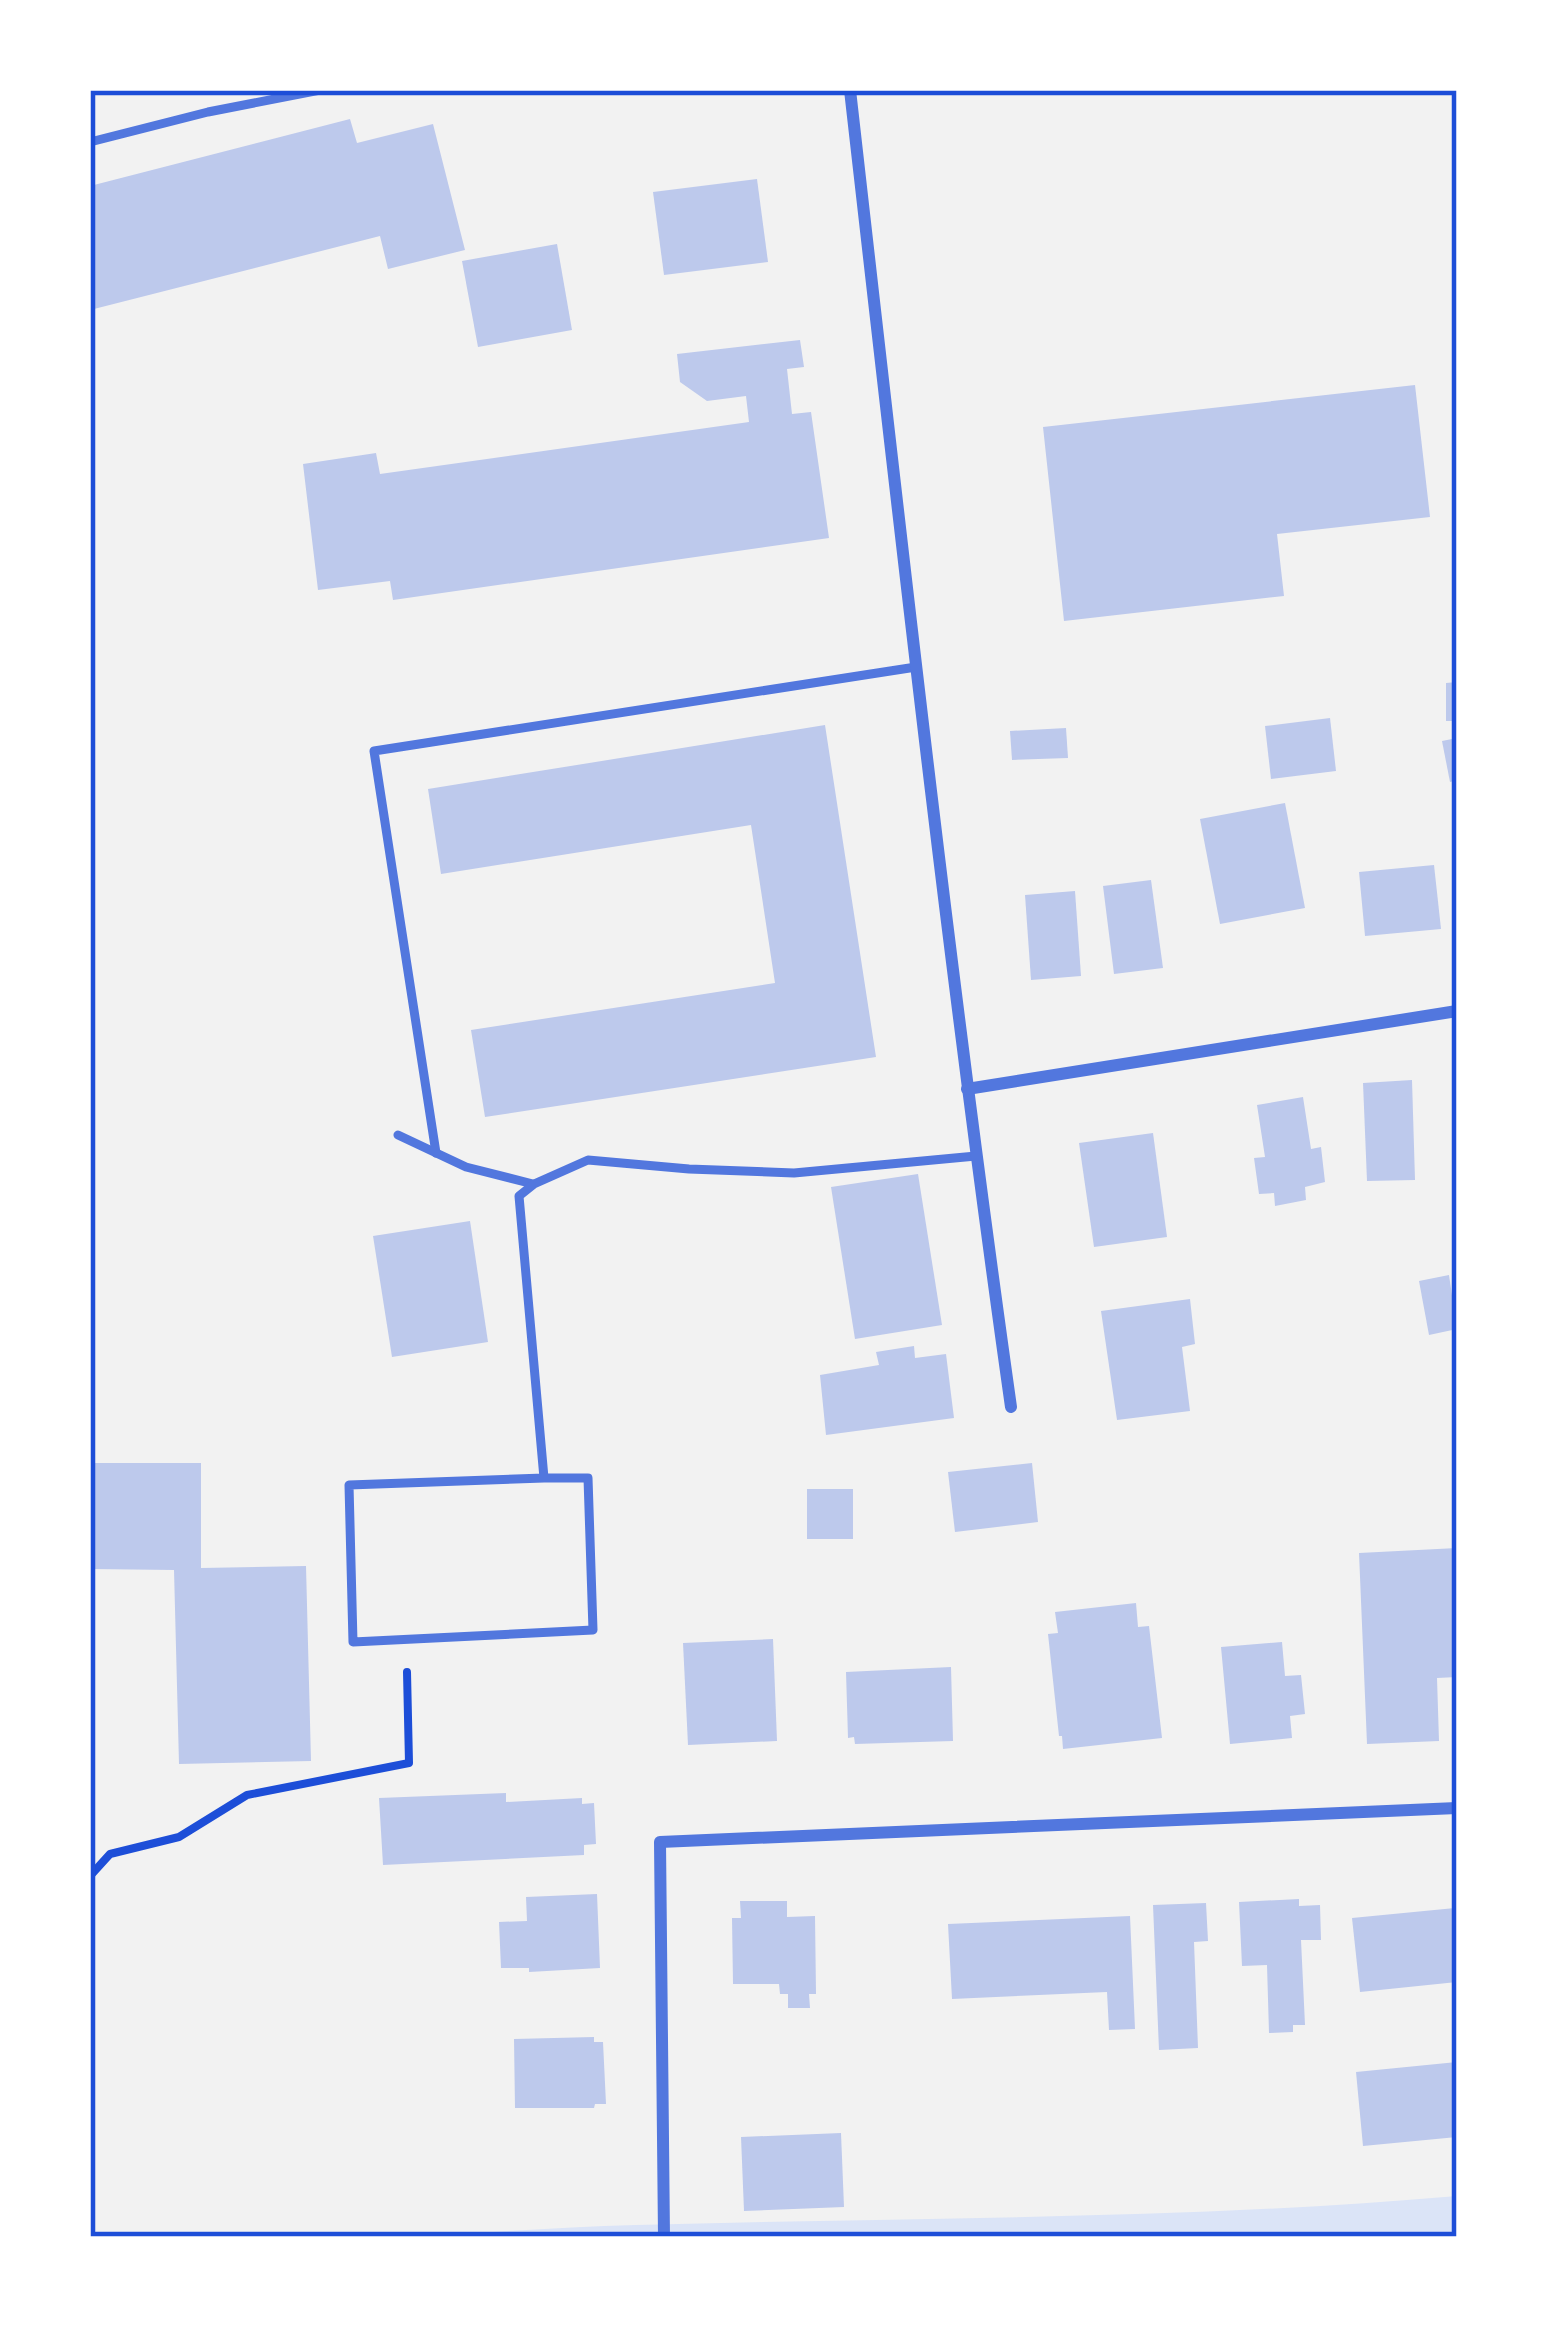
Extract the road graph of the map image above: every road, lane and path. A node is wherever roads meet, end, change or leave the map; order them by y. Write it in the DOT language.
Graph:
graph roads {
  1 [pos="320,90"];
  2 [pos="850,90"];
  3 [pos="90,142"];
  4 [pos="916,667"];
  5 [pos="1457,1011"];
  6 [pos="968,1089"];
  7 [pos="398,1135"];
  8 [pos="436,1154"];
  9 [pos="976,1156"];
  10 [pos="534,1184"];
  11 [pos="1011,1407"];
  12 [pos="544,1478"];
  13 [pos="407,1639"];
  14 [pos="1457,1808"];
  15 [pos="90,1876"];
  16 [pos="664,2237"];
  1 -- 3 [label="lane"];
  2 -- 4 [label="street"];
  4 -- 6 [label="street"];
  4 -- 8 [label="lane"];
  5 -- 6 [label="street"];
  6 -- 9 [label="street"];
  7 -- 8 [label="lane"];
  8 -- 10 [label="lane"];
  9 -- 10 [label="lane"];
  9 -- 11 [label="street"];
  10 -- 12 [label="lane"];
  12 -- 13 [label="lane"];
  12 -- 13 [label="lane"];
  13 -- 15 [label="path"];
  14 -- 16 [label="street"];
}
